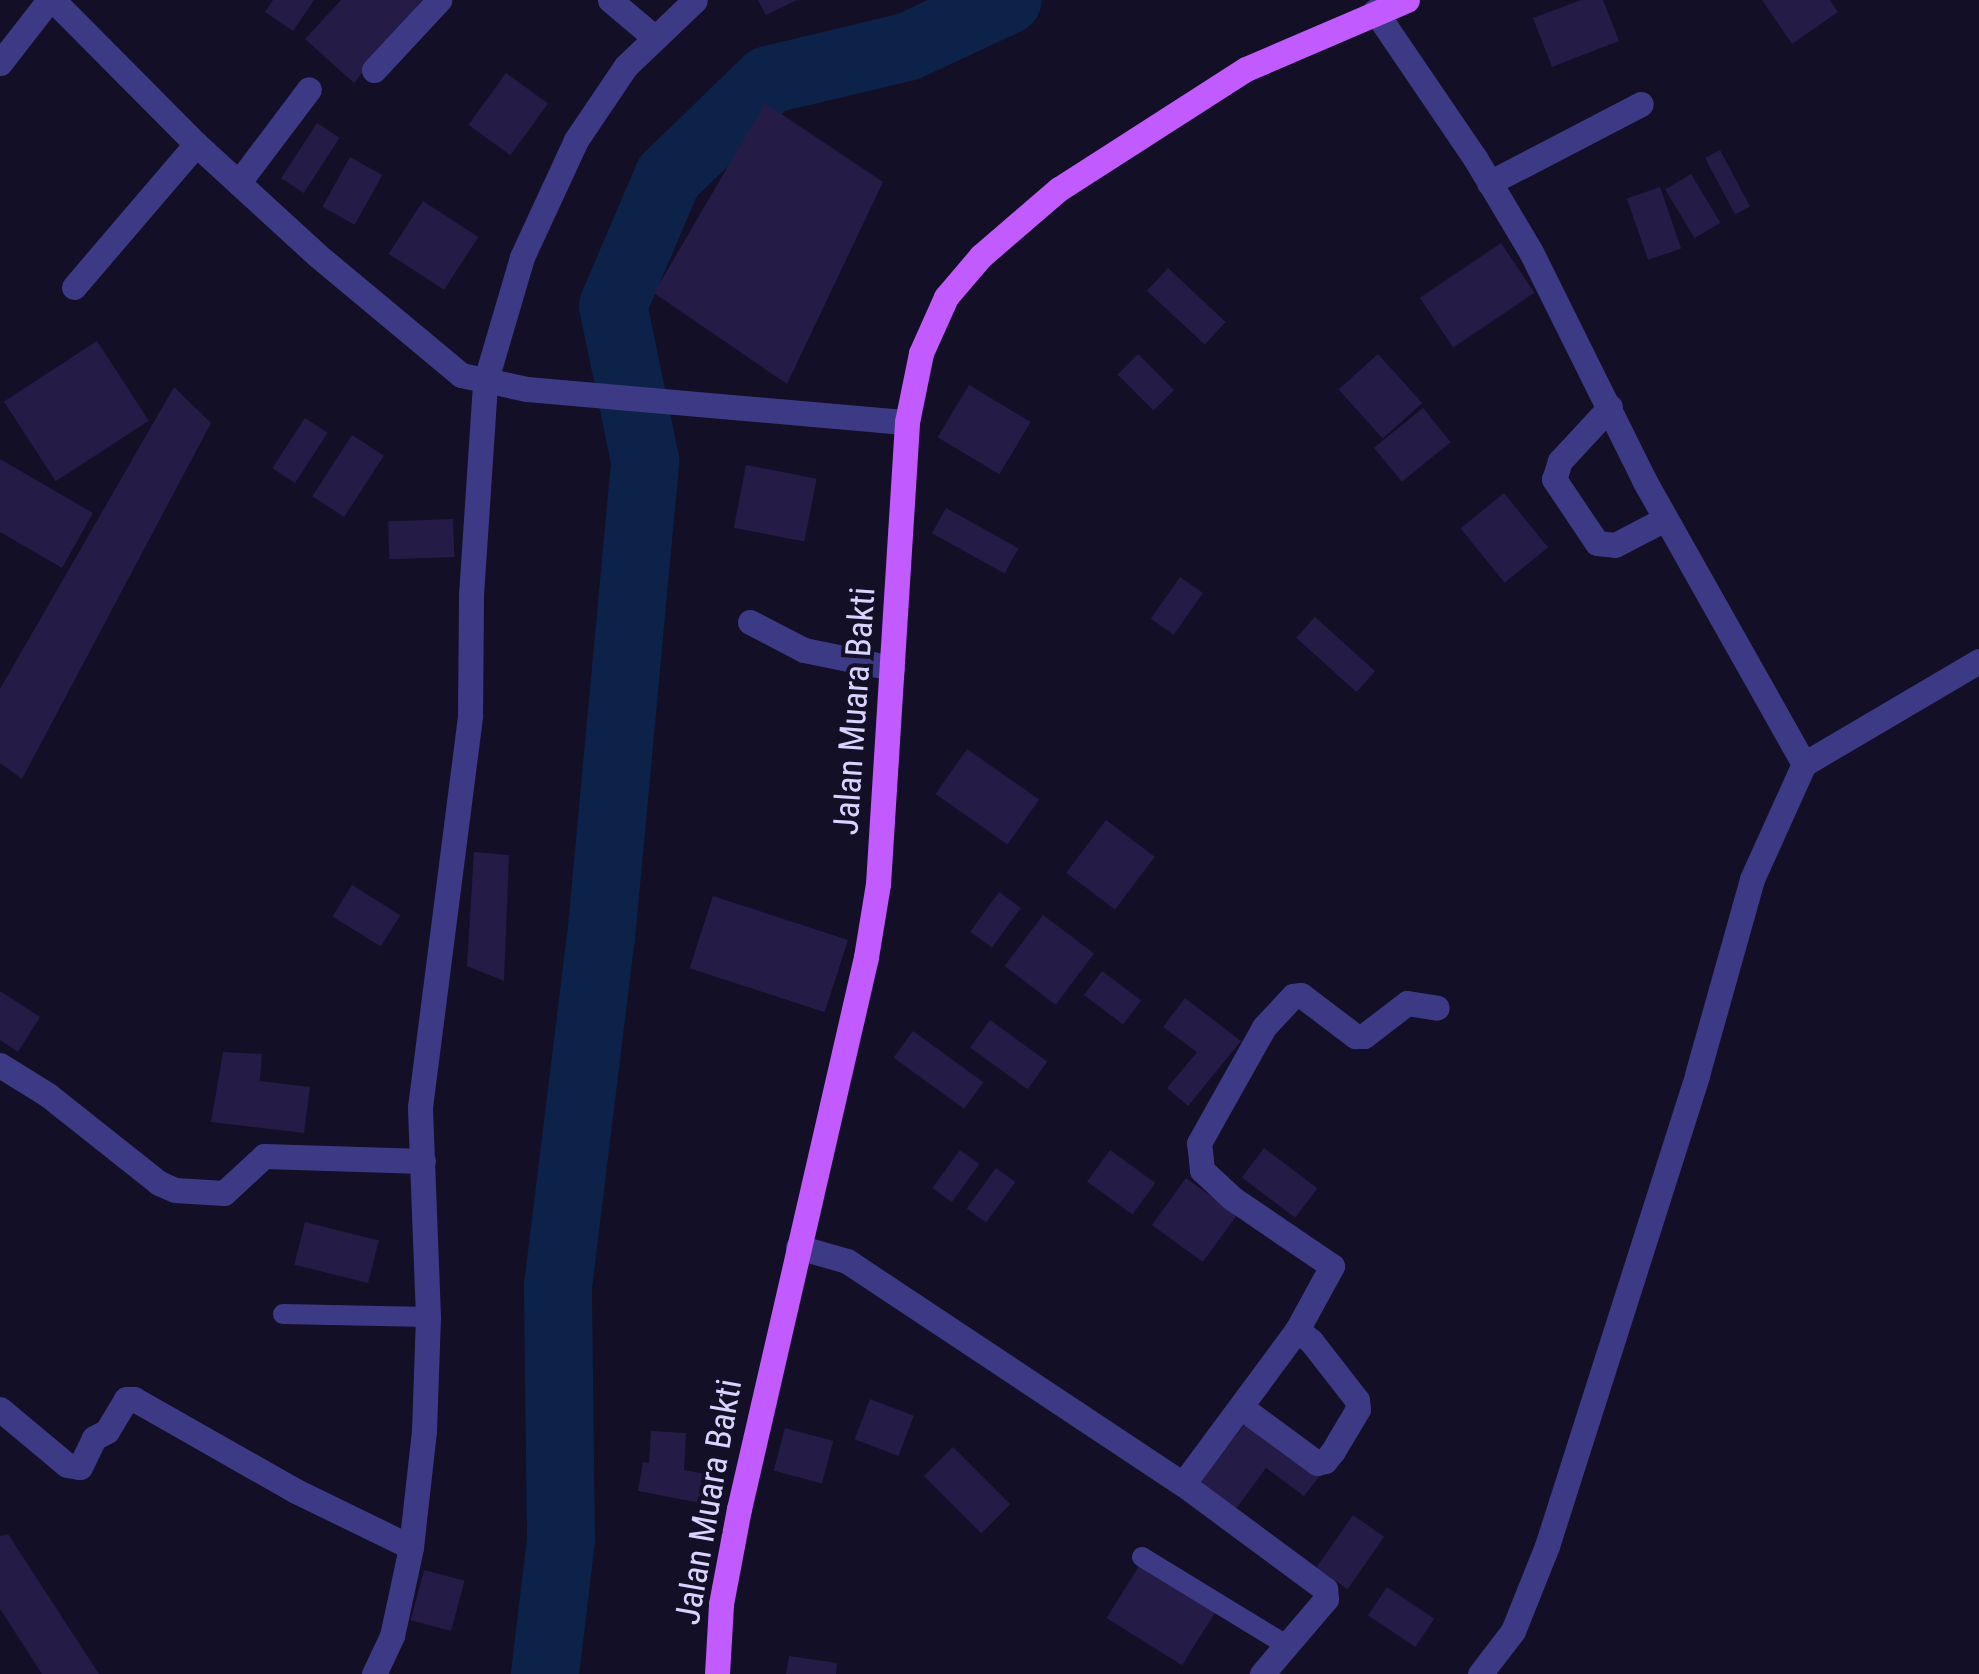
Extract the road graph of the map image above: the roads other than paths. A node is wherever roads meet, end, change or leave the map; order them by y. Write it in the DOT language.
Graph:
graph roads {
  1 [pos="51,0"];
  2 [pos="440,0"];
  3 [pos="610,0"];
  4 [pos="695,0"];
  5 [pos="1407,0"];
  6 [pos="1375,11"];
  7 [pos="654,37"];
  8 [pos="0,63"];
  9 [pos="374,70"];
  10 [pos="309,89"];
  11 [pos="1641,104"];
  12 [pos="196,144"];
  13 [pos="239,182"];
  14 [pos="1490,183"];
  15 [pos="74,287"];
  16 [pos="485,383"];
  17 [pos="1610,407"];
  18 [pos="907,422"];
  19 [pos="1665,518"];
  20 [pos="750,622"];
  21 [pos="1979,661"];
  22 [pos="892,668"];
  23 [pos="1804,764"];
  24 [pos="1437,1008"];
  25 [pos="0,1065"];
  26 [pos="423,1161"];
  27 [pos="798,1247"];
  28 [pos="283,1314"];
  29 [pos="428,1317"];
  30 [pos="1297,1330"];
  31 [pos="1242,1408"];
  32 [pos="0,1409"];
  33 [pos="1183,1484"];
  34 [pos="411,1547"];
  35 [pos="1142,1557"];
  36 [pos="1286,1645"];
  37 [pos="374,1674"];
  38 [pos="716,1674"];
  39 [pos="1262,1674"];
  40 [pos="1480,1674"];
  1 -- 8 [label="street"];
  1 -- 12 [label="street"];
  2 -- 9 [label="street"];
  3 -- 7 [label="street"];
  4 -- 7 [label="street"];
  5 -- 6 [label="main road, Jalan Muara Bakti"];
  6 -- 14 [label="street"];
  6 -- 18 [label="main road, Jalan Muara Bakti"];
  7 -- 16 [label="street"];
  10 -- 13 [label="street"];
  11 -- 14 [label="street"];
  12 -- 13 [label="street"];
  12 -- 15 [label="street"];
  13 -- 16 [label="street"];
  14 -- 17 [label="street"];
  16 -- 18 [label="street"];
  16 -- 26 [label="street"];
  17 -- 19 [label="street"];
  17 -- 19 [label="street"];
  18 -- 22 [label="main road, Jalan Muara Bakti"];
  19 -- 23 [label="street"];
  20 -- 22 [label="street"];
  21 -- 23 [label="street"];
  22 -- 27 [label="main road, Jalan Muara Bakti"];
  23 -- 40 [label="street"];
  24 -- 30 [label="street"];
  25 -- 26 [label="street"];
  26 -- 29 [label="street"];
  27 -- 33 [label="street"];
  27 -- 38 [label="main road, Jalan Muara Bakti"];
  28 -- 29 [label="lane"];
  29 -- 34 [label="street"];
  30 -- 31 [label="street"];
  30 -- 31 [label="street"];
  31 -- 33 [label="street"];
  32 -- 34 [label="street"];
  33 -- 36 [label="street"];
  34 -- 37 [label="street"];
  35 -- 36 [label="lane"];
  36 -- 39 [label="street"];
}
